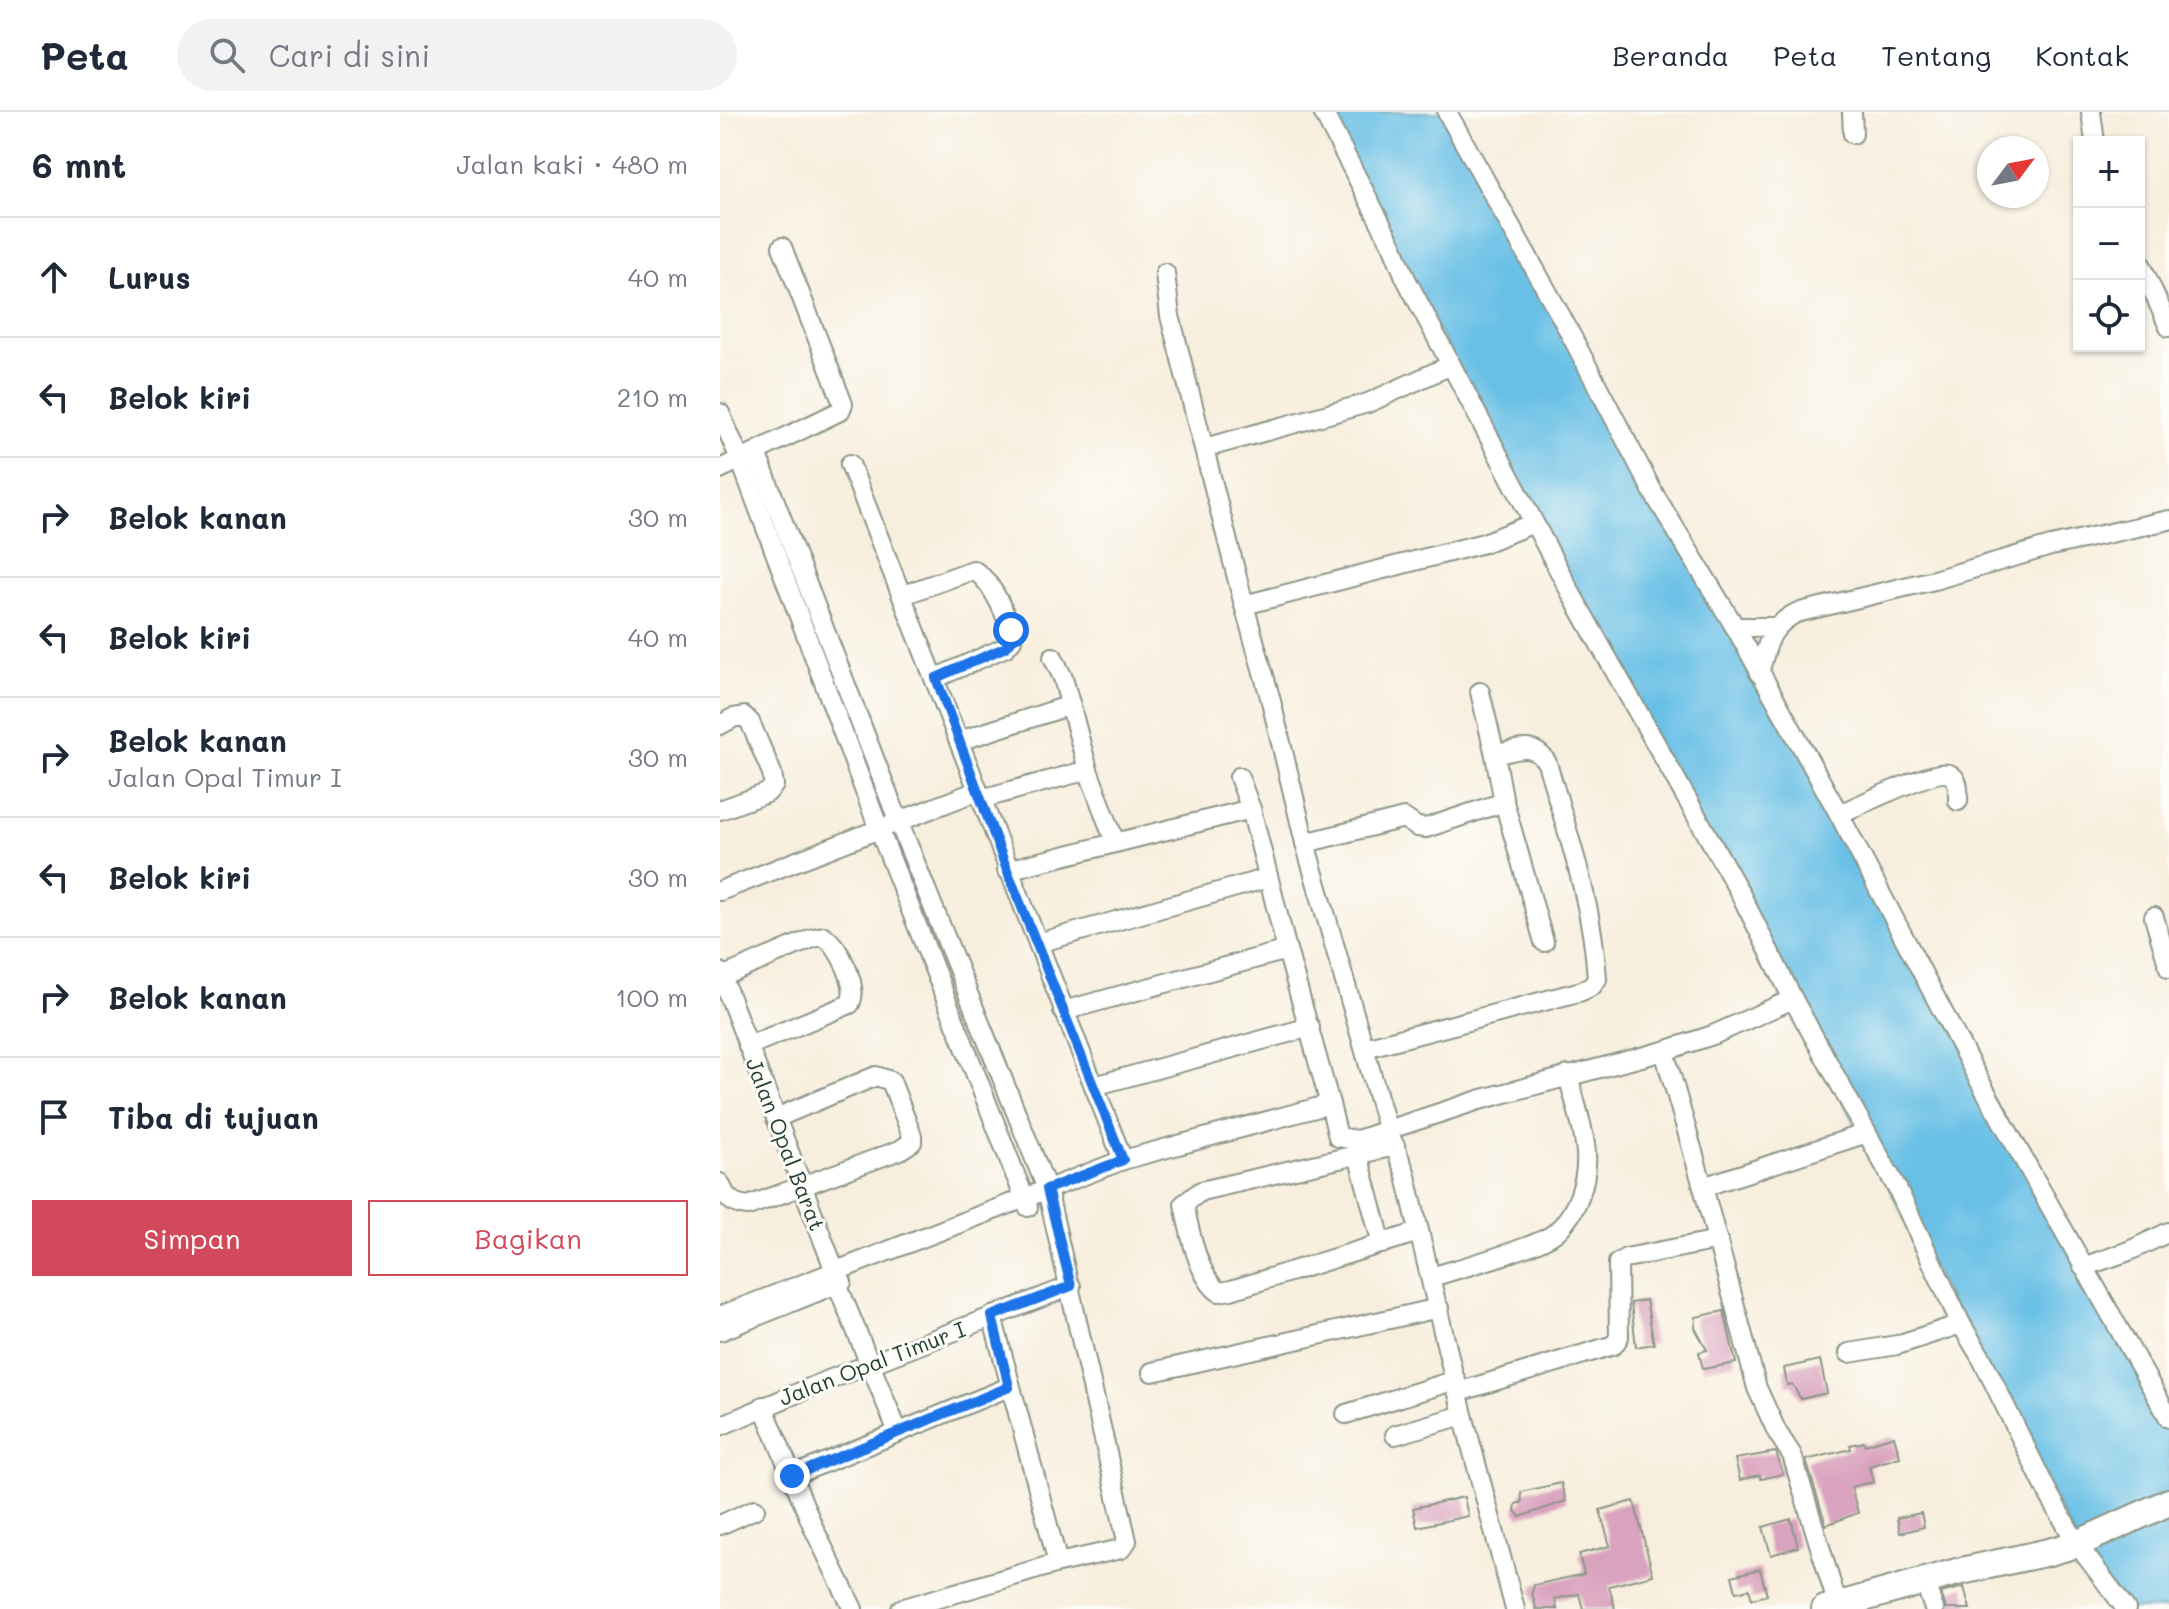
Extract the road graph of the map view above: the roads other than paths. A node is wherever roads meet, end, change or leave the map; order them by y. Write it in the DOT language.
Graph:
graph roads {
  1 [pos="1323,112"];
  2 [pos="1447,112"];
  3 [pos="1852,112"];
  4 [pos="2091,112"];
  5 [pos="1853,134"];
  6 [pos="2094,136"];
  7 [pos="782,247"];
  8 [pos="1165,273"];
  9 [pos="2145,273"];
  10 [pos="2169,327"];
  11 [pos="1451,365"];
  12 [pos="720,413"];
  13 [pos="1205,448"];
  14 [pos="748,455"];
  15 [pos="850,464"];
  16 [pos="720,469"];
  17 [pos="2169,520"];
  18 [pos="1534,523"];
  19 [pos="903,595"];
  20 [pos="1244,605"];
  21 [pos="1735,627"];
  22 [pos="1774,627"];
  23 [pos="1053,657"];
  24 [pos="1759,673"];
  25 [pos="936,678"];
  26 [pos="1480,692"];
  27 [pos="1071,705"];
  28 [pos="720,725"];
  29 [pos="959,741"];
  30 [pos="1495,755"];
  31 [pos="1088,770"];
  32 [pos="1239,777"];
  33 [pos="979,795"];
  34 [pos="1958,801"];
  35 [pos="1504,802"];
  36 [pos="1251,809"];
  37 [pos="720,810"];
  38 [pos="1839,814"];
  39 [pos="898,820"];
  40 [pos="879,829"];
  41 [pos="1115,842"];
  42 [pos="1305,843"];
  43 [pos="1007,870"];
  44 [pos="1268,878"];
  45 [pos="720,891"];
  46 [pos="2154,917"];
  47 [pos="1544,942"];
  48 [pos="1038,943"];
  49 [pos="1287,950"];
  50 [pos="2169,968"];
  51 [pos="721,974"];
  52 [pos="1793,999"];
  53 [pos="1063,1011"];
  54 [pos="1310,1027"];
  55 [pos="748,1046"];
  56 [pos="1365,1048"];
  57 [pos="1664,1051"];
  58 [pos="1568,1075"];
  59 [pos="1094,1086"];
  60 [pos="1330,1104"];
  61 [pos="776,1118"];
  62 [pos="1387,1128"];
  63 [pos="1867,1133"];
  64 [pos="1395,1146"];
  65 [pos="1358,1155"];
  66 [pos="1123,1160"];
  67 [pos="720,1183"];
  68 [pos="802,1186"];
  69 [pos="1703,1187"];
  70 [pos="1048,1194"];
  71 [pos="1026,1202"];
  72 [pos="1419,1232"];
  73 [pos="2169,1232"];
  74 [pos="1718,1240"];
  75 [pos="1382,1244"];
  76 [pos="2083,1267"];
  77 [pos="836,1277"];
  78 [pos="1431,1277"];
  79 [pos="1071,1286"];
  80 [pos="1439,1308"];
  81 [pos="720,1316"];
  82 [pos="992,1316"];
  83 [pos="1961,1324"];
  84 [pos="720,1331"];
  85 [pos="1849,1353"];
  86 [pos="870,1364"];
  87 [pos="1152,1372"];
  88 [pos="1457,1386"];
  89 [pos="1009,1387"];
  90 [pos="1404,1396"];
  91 [pos="763,1406"];
  92 [pos="1346,1414"];
  93 [pos="1463,1415"];
  94 [pos="2169,1418"];
  95 [pos="720,1426"];
  96 [pos="1415,1429"];
  97 [pos="898,1432"];
  98 [pos="1395,1435"];
  99 [pos="792,1476"];
  100 [pos="2169,1502"];
  101 [pos="755,1509"];
  102 [pos="720,1525"];
  103 [pos="2077,1544"];
  104 [pos="1058,1563"];
  105 [pos="1925,1582"];
  106 [pos="1831,1607"];
  107 [pos="853,1609"];
  108 [pos="901,1609"];
  109 [pos="1515,1609"];
  110 [pos="1934,1609"];
  111 [pos="2126,1609"];
  1 -- 11 [label="street"];
  2 -- 21 [label="street"];
  3 -- 5 [label="street"];
  4 -- 6 [label="street"];
  7 -- 14 [label="street"];
  8 -- 13 [label="street"];
  9 -- 10 [label="street"];
  11 -- 13 [label="street"];
  11 -- 18 [label="street"];
  12 -- 14 [label="street"];
  13 -- 20 [label="street"];
  14 -- 16 [label="street"];
  14 -- 39 [label="street"];
  14 -- 40 [label="street"];
  15 -- 19 [label="street"];
  17 -- 22 [label="street"];
  18 -- 20 [label="street"];
  18 -- 52 [label="street"];
  19 -- 25 [label="street"];
  19 -- 25 [label="street"];
  20 -- 42 [label="street"];
  21 -- 22 [label="street"];
  21 -- 24 [label="street"];
  22 -- 24 [label="street"];
  23 -- 27 [label="street"];
  24 -- 38 [label="street"];
  25 -- 29 [label="street"];
  26 -- 30 [label="street"];
  27 -- 29 [label="street"];
  27 -- 31 [label="street"];
  28 -- 37 [label="street"];
  29 -- 33 [label="street"];
  30 -- 35 [label="street"];
  30 -- 56 [label="street"];
  31 -- 33 [label="street"];
  31 -- 41 [label="street"];
  32 -- 36 [label="street"];
  33 -- 39 [label="street"];
  33 -- 43 [label="street"];
  34 -- 38 [label="street"];
  35 -- 42 [label="street"];
  35 -- 47 [label="street"];
  36 -- 41 [label="street"];
  36 -- 44 [label="street"];
  38 -- 76 [label="street"];
  39 -- 40 [label="street"];
  39 -- 70 [label="street"];
  40 -- 45 [label="street"];
  40 -- 71 [label="street"];
  41 -- 43 [label="street"];
  42 -- 56 [label="street"];
  43 -- 48 [label="street"];
  44 -- 48 [label="street"];
  44 -- 49 [label="street"];
  46 -- 50 [label="street"];
  48 -- 53 [label="street"];
  49 -- 53 [label="street"];
  49 -- 54 [label="street"];
  51 -- 55 [label="street, Jalan Opal Barat"];
  51 -- 55 [label="street"];
  52 -- 57 [label="street"];
  52 -- 63 [label="street"];
  53 -- 59 [label="street"];
  54 -- 59 [label="street"];
  54 -- 60 [label="street"];
  55 -- 61 [label="street, Jalan Opal Barat"];
  56 -- 62 [label="street"];
  57 -- 58 [label="street"];
  57 -- 69 [label="street"];
  58 -- 62 [label="street"];
  58 -- 78 [label="street"];
  59 -- 66 [label="street"];
  60 -- 62 [label="street"];
  60 -- 66 [label="street"];
  61 -- 68 [label="street, Jalan Opal Barat"];
  61 -- 68 [label="street"];
  62 -- 64 [label="street"];
  63 -- 69 [label="street"];
  63 -- 83 [label="street"];
  64 -- 65 [label="street"];
  64 -- 72 [label="street"];
  65 -- 75 [label="street"];
  65 -- 75 [label="street"];
  66 -- 70 [label="street"];
  67 -- 68 [label="street"];
  68 -- 77 [label="street, Jalan Opal Barat"];
  69 -- 74 [label="street"];
  70 -- 71 [label="street"];
  70 -- 79 [label="street"];
  71 -- 77 [label="street"];
  72 -- 75 [label="street"];
  72 -- 78 [label="street"];
  73 -- 76 [label="street"];
  74 -- 88 [label="street"];
  74 -- 106 [label="street"];
  76 -- 94 [label="street"];
  77 -- 81 [label="street"];
  77 -- 84 [label="street"];
  77 -- 86 [label="street, Jalan Opal Barat"];
  78 -- 80 [label="street"];
  79 -- 82 [label="street, Jalan Opal Timur I"];
  79 -- 104 [label="street"];
  80 -- 87 [label="street"];
  80 -- 88 [label="street"];
  82 -- 86 [label="street, Jalan Opal Timur I"];
  82 -- 89 [label="street"];
  83 -- 85 [label="street"];
  83 -- 103 [label="street"];
  86 -- 91 [label="street, Jalan Opal Timur I"];
  86 -- 97 [label="street, Jalan Opal Barat"];
  88 -- 90 [label="street"];
  88 -- 93 [label="street"];
  89 -- 97 [label="street"];
  89 -- 104 [label="street"];
  90 -- 92 [label="street"];
  90 -- 96 [label="street"];
  91 -- 95 [label="street, Jalan Opal Timur I"];
  91 -- 99 [label="street"];
  93 -- 96 [label="street"];
  93 -- 109 [label="street"];
  96 -- 98 [label="street"];
  97 -- 99 [label="street"];
  99 -- 107 [label="street"];
  100 -- 103 [label="street"];
  101 -- 102 [label="street"];
  103 -- 105 [label="street"];
  103 -- 111 [label="street"];
  104 -- 108 [label="street"];
  105 -- 106 [label="street"];
  105 -- 110 [label="street"];
}
